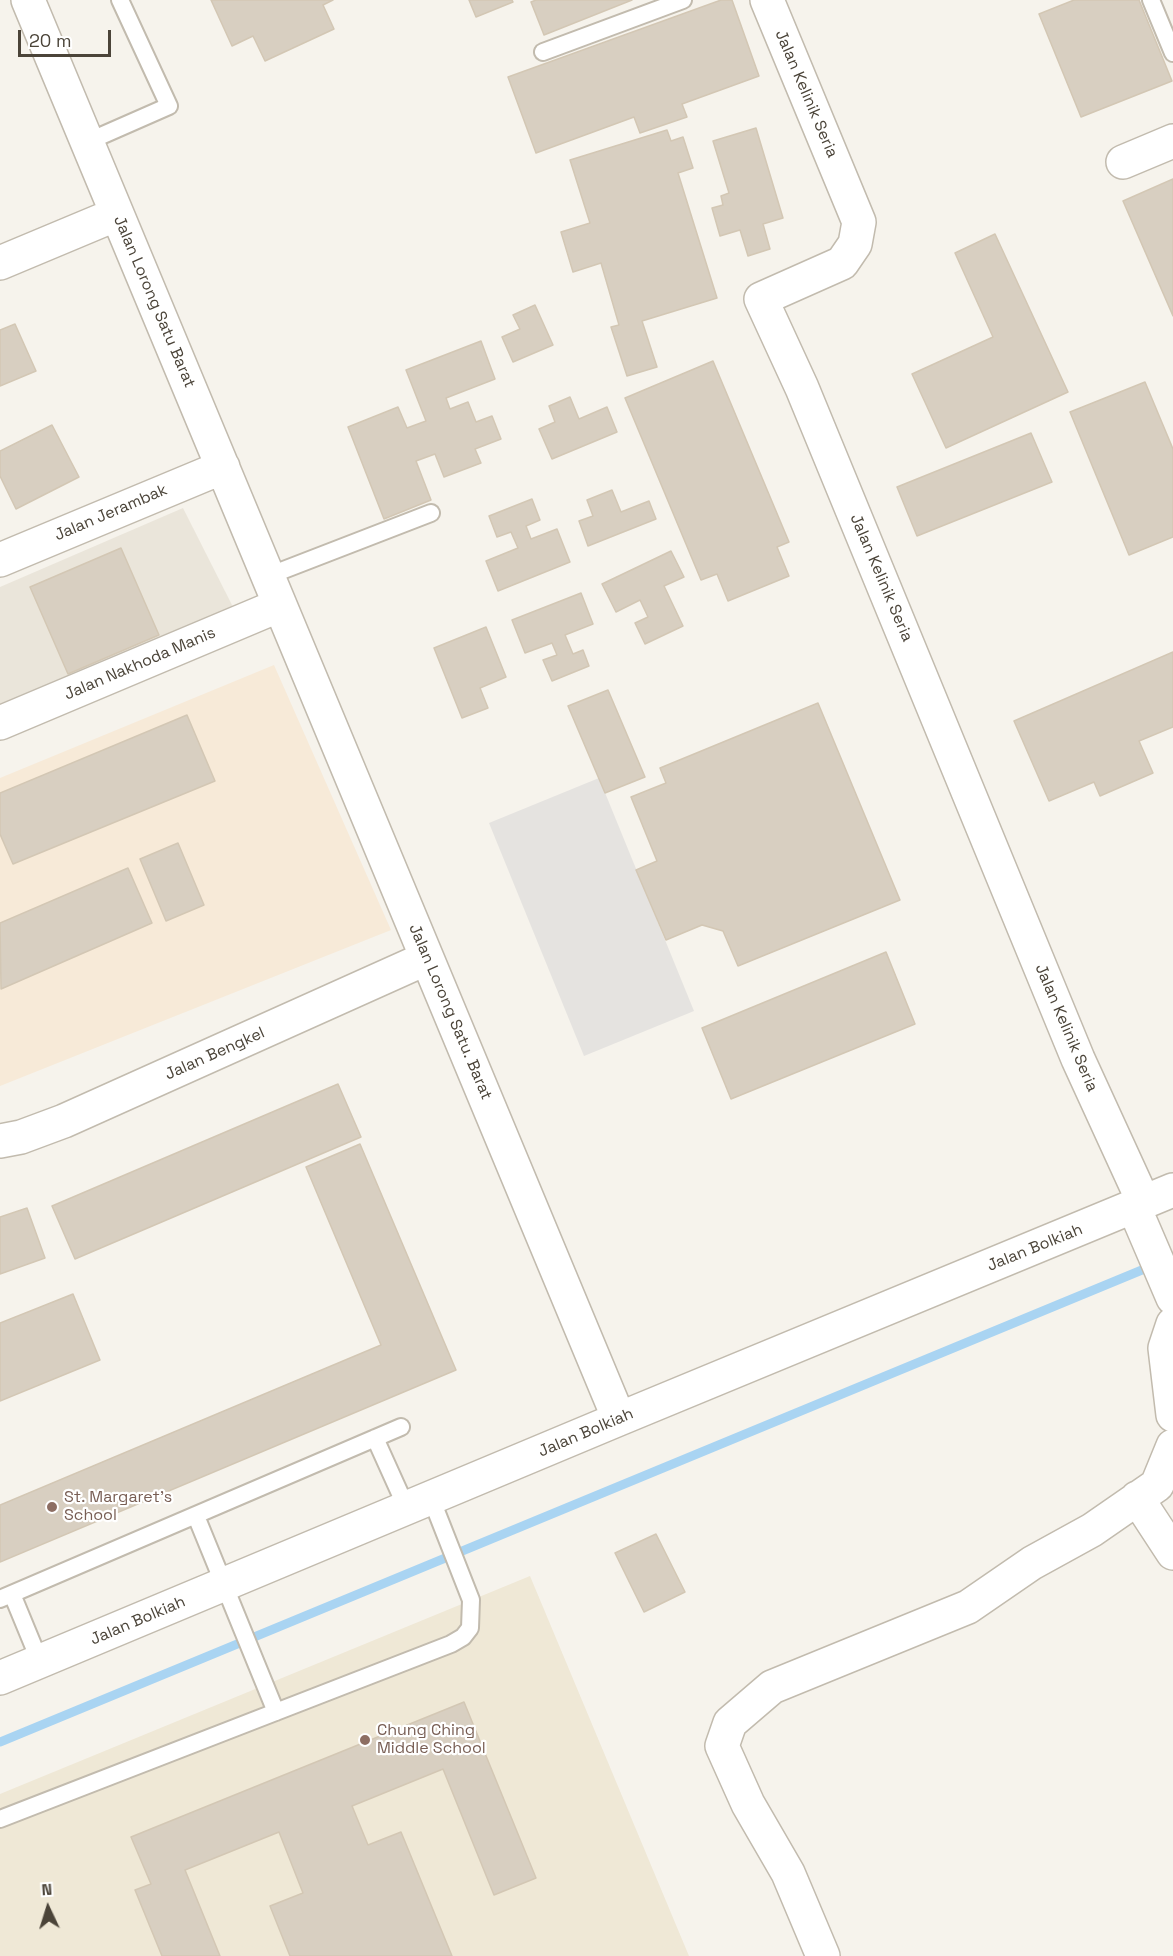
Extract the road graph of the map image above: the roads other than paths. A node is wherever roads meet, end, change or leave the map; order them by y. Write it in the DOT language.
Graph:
graph roads {
  1 [pos="28,0"];
  2 [pos="120,0"];
  3 [pos="683,0"];
  4 [pos="766,0"];
  5 [pos="1151,0"];
  6 [pos="543,52"];
  7 [pos="1173,53"];
  8 [pos="1173,141"];
  9 [pos="87,142"];
  10 [pos="1123,162"];
  11 [pos="117,214"];
  12 [pos="0,263"];
  13 [pos="223,467"];
  14 [pos="431,513"];
  15 [pos="0,560"];
  16 [pos="274,590"];
  17 [pos="0,723"];
  18 [pos="427,958"];
  19 [pos="0,1141"];
  20 [pos="1150,1200"];
  21 [pos="1168,1287"];
  22 [pos="1173,1324"];
  23 [pos="1173,1415"];
  24 [pos="619,1419"];
  25 [pos="401,1427"];
  26 [pos="375,1438"];
  27 [pos="1173,1446"];
  28 [pos="1137,1498"];
  29 [pos="419,1503"];
  30 [pos="196,1516"];
  31 [pos="1173,1553"];
  32 [pos="224,1586"];
  33 [pos="6,1597"];
  34 [pos="40,1662"];
  35 [pos="0,1678"];
  36 [pos="276,1712"];
  37 [pos="0,1819"];
  38 [pos="823,1956"];
  1 -- 9 [label="street, Jalan Lorong Satu Barat"];
  2 -- 9 [label="lane"];
  3 -- 6 [label="lane"];
  4 -- 20 [label="street, Jalan Kelinik Seria"];
  5 -- 7 [label="lane"];
  8 -- 10 [label="street"];
  9 -- 11 [label="street, Jalan Lorong Satu Barat"];
  11 -- 12 [label="street"];
  11 -- 13 [label="street, Jalan Lorong Satu Barat"];
  13 -- 15 [label="street, Jalan Jerambak"];
  13 -- 16 [label="street, Jalan Lorong Satu Barat"];
  14 -- 16 [label="lane"];
  16 -- 17 [label="street, Jalan Nakhoda Manis"];
  16 -- 18 [label="street, Jalan Lorong Satu. Barat"];
  18 -- 19 [label="street, Jalan Bengkel"];
  18 -- 24 [label="street, Jalan Lorong Satu. Barat"];
  20 -- 21 [label="street"];
  20 -- 24 [label="street, Jalan Bolkiah"];
  22 -- 23 [label="street"];
  24 -- 29 [label="street, Jalan Bolkiah"];
  25 -- 26 [label="lane"];
  26 -- 29 [label="lane"];
  26 -- 30 [label="lane"];
  27 -- 28 [label="street"];
  28 -- 31 [label="street"];
  28 -- 38 [label="street"];
  29 -- 32 [label="street, Jalan Bolkiah"];
  29 -- 36 [label="lane"];
  30 -- 32 [label="lane"];
  30 -- 33 [label="lane"];
  32 -- 34 [label="street, Jalan Bolkiah"];
  32 -- 36 [label="lane"];
  33 -- 34 [label="lane"];
  34 -- 35 [label="street, Jalan Bolkiah"];
  36 -- 37 [label="lane"];
}
